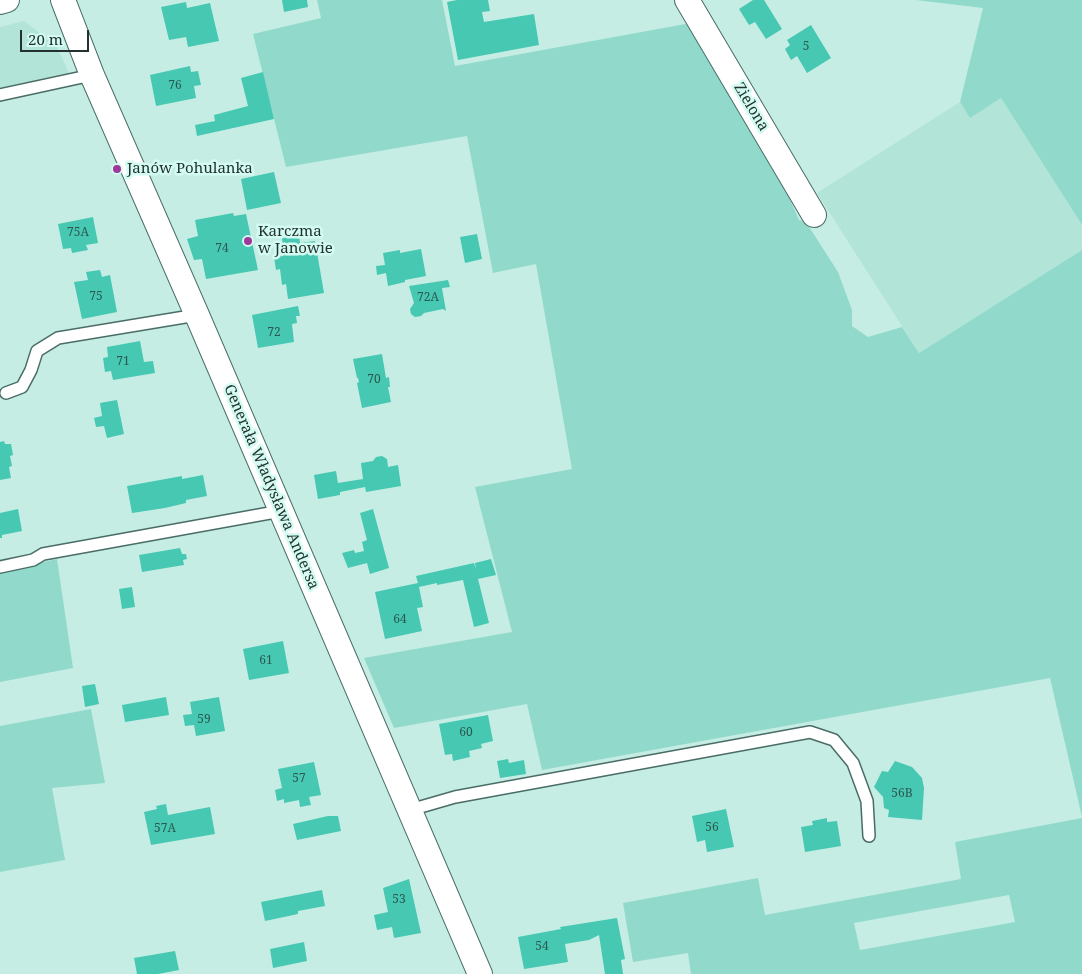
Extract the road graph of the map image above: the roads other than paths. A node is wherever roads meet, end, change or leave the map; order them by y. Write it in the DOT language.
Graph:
graph roads {
  1 [pos="7,0"];
  2 [pos="63,0"];
  3 [pos="687,0"];
  4 [pos="0,2"];
  5 [pos="92,74"];
  6 [pos="0,95"];
  7 [pos="814,214"];
  8 [pos="197,315"];
  9 [pos="6,393"];
  10 [pos="281,511"];
  11 [pos="0,567"];
  12 [pos="410,810"];
  13 [pos="869,836"];
  14 [pos="480,974"];
  1 -- 4 [label="street"];
  2 -- 5 [label="street, Generała Władysława Andersa"];
  3 -- 7 [label="street, Zielona"];
  5 -- 6 [label="lane"];
  5 -- 8 [label="street, Generała Władysława Andersa"];
  8 -- 9 [label="lane"];
  8 -- 10 [label="street, Generała Władysława Andersa"];
  10 -- 11 [label="lane"];
  10 -- 12 [label="street, Generała Władysława Andersa"];
  12 -- 13 [label="lane"];
  12 -- 14 [label="street, Generała Władysława Andersa"];
}
